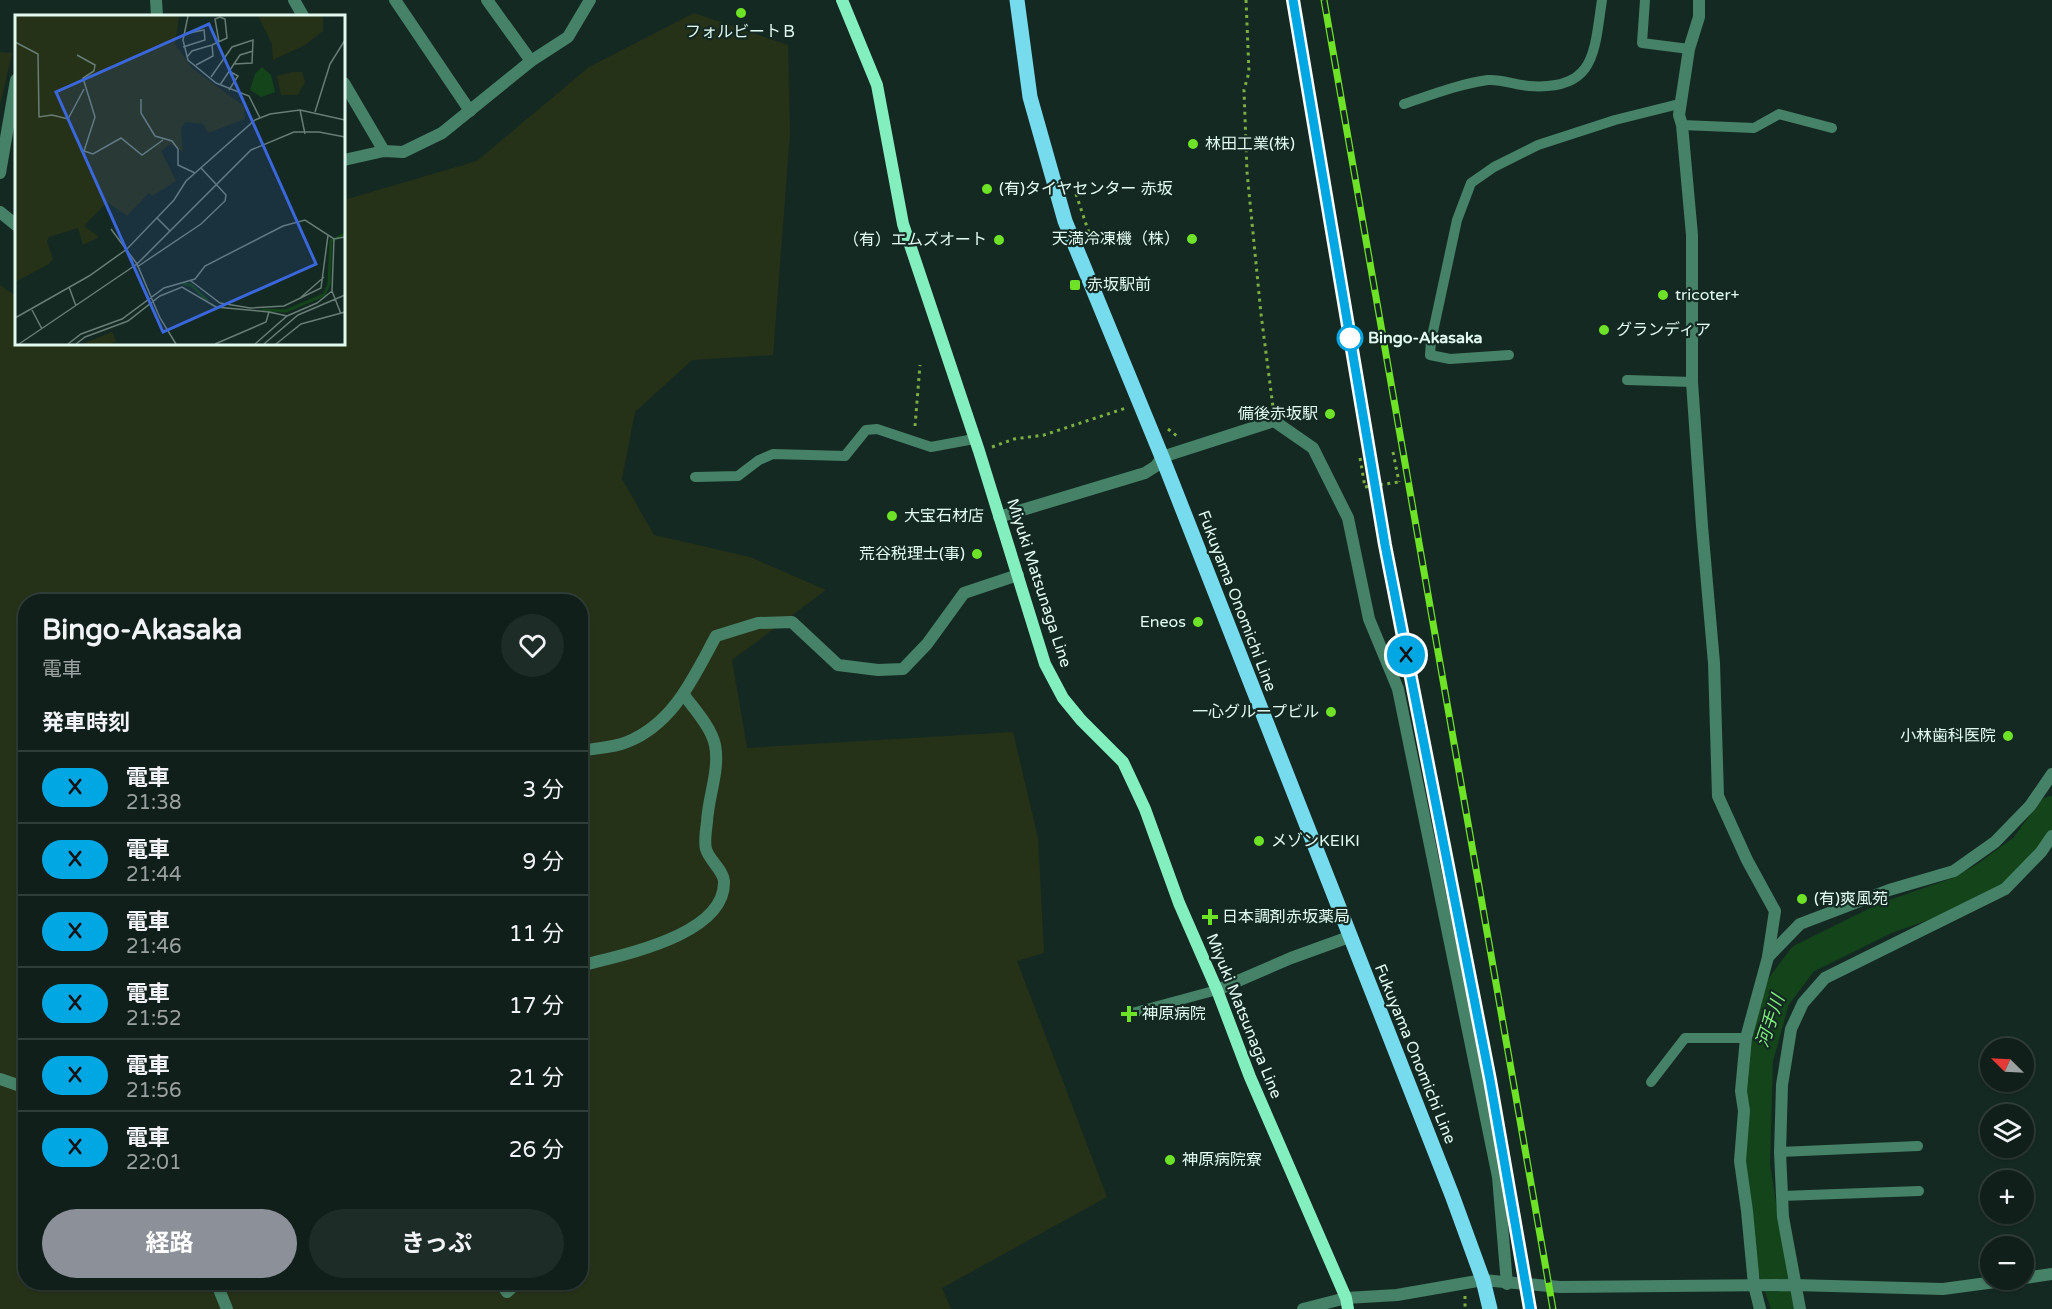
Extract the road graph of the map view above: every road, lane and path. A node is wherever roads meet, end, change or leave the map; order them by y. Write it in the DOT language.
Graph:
graph roads {
  1 [pos="156,0"];
  2 [pos="294,0"];
  3 [pos="395,0"];
  4 [pos="487,0"];
  5 [pos="590,0"];
  6 [pos="842,0"];
  7 [pos="1017,0"];
  8 [pos="1246,0"];
  9 [pos="1602,0"];
  10 [pos="1645,0"];
  11 [pos="1699,0"];
  12 [pos="157,15"];
  13 [pos="302,15"];
  14 [pos="1689,49"];
  15 [pos="531,61"];
  16 [pos="15,86"];
  17 [pos="345,86"];
  18 [pos="1404,104"];
  19 [pos="1679,105"];
  20 [pos="470,111"];
  21 [pos="1682,125"];
  22 [pos="1832,128"];
  23 [pos="384,151"];
  24 [pos="345,160"];
  25 [pos="0,173"];
  26 [pos="0,212"];
  27 [pos="15,224"];
  28 [pos="1509,356"];
  29 [pos="920,365"];
  30 [pos="1627,380"];
  31 [pos="1692,382"];
  32 [pos="1139,404"];
  33 [pos="1274,421"];
  34 [pos="915,426"];
  35 [pos="974,439"];
  36 [pos="979,452"];
  37 [pos="1393,452"];
  38 [pos="1162,457"];
  39 [pos="1360,458"];
  40 [pos="695,477"];
  41 [pos="999,517"];
  42 [pos="1018,575"];
  43 [pos="684,695"];
  44 [pos="588,750"];
  45 [pos="2052,774"];
  46 [pos="2052,836"];
  47 [pos="1349,937"];
  48 [pos="1768,957"];
  49 [pos="588,964"];
  50 [pos="1217,990"];
  51 [pos="1132,1013"];
  52 [pos="1746,1038"];
  53 [pos="0,1078"];
  54 [pos="1651,1082"];
  55 [pos="18,1085"];
  56 [pos="1917,1146"];
  57 [pos="1780,1152"];
  58 [pos="1918,1191"];
  59 [pos="1782,1196"];
  60 [pos="2052,1274"];
  61 [pos="2034,1277"];
  62 [pos="1483,1281"];
  63 [pos="1506,1284"];
  64 [pos="1980,1284"];
  65 [pos="1757,1285"];
  66 [pos="1791,1285"];
  67 [pos="219,1290"];
  68 [pos="1347,1303"];
  69 [pos="227,1309"];
  70 [pos="1303,1309"];
  71 [pos="1490,1309"];
  72 [pos="1760,1309"];
  73 [pos="1800,1309"];
  1 -- 12 [label="street"];
  2 -- 13 [label="street"];
  3 -- 20 [label="street"];
  4 -- 15 [label="street"];
  5 -- 15 [label="street"];
  6 -- 35 [label="main road, Miyuki Matsunaga Line"];
  7 -- 32 [label="main road, Fukuyama Onomichi Line"];
  8 -- 33 [label="path"];
  9 -- 18 [label="lane"];
  10 -- 14 [label="lane"];
  11 -- 14 [label="street"];
  14 -- 19 [label="street"];
  15 -- 20 [label="street"];
  16 -- 25 [label="street"];
  17 -- 23 [label="street"];
  19 -- 21 [label="street"];
  19 -- 28 [label="lane"];
  20 -- 23 [label="street"];
  21 -- 22 [label="lane"];
  21 -- 31 [label="street"];
  23 -- 24 [label="street"];
  26 -- 27 [label="street"];
  29 -- 34 [label="path"];
  30 -- 31 [label="lane"];
  31 -- 48 [label="street"];
  32 -- 36 [label="path"];
  32 -- 38 [label="main road, Fukuyama Onomichi Line"];
  33 -- 38 [label="street"];
  33 -- 63 [label="street"];
  35 -- 36 [label="main road, Miyuki Matsunaga Line"];
  35 -- 40 [label="lane"];
  36 -- 41 [label="main road, Miyuki Matsunaga Line"];
  37 -- 39 [label="path, bridge"];
  38 -- 41 [label="street"];
  38 -- 47 [label="main road, Fukuyama Onomichi Line"];
  41 -- 42 [label="main road, Miyuki Matsunaga Line"];
  42 -- 43 [label="street"];
  42 -- 50 [label="main road, Miyuki Matsunaga Line"];
  43 -- 44 [label="street"];
  43 -- 49 [label="street"];
  45 -- 48 [label="street"];
  46 -- 57 [label="street"];
  47 -- 50 [label="street"];
  47 -- 62 [label="main road, Fukuyama Onomichi Line"];
  48 -- 52 [label="street"];
  50 -- 51 [label="lane"];
  50 -- 68 [label="main road, Miyuki Matsunaga Line"];
  52 -- 54 [label="lane"];
  52 -- 65 [label="street"];
  53 -- 55 [label="street"];
  56 -- 57 [label="lane"];
  57 -- 59 [label="street"];
  58 -- 59 [label="lane"];
  59 -- 66 [label="street"];
  60 -- 61 [label="street"];
  62 -- 63 [label="street"];
  62 -- 68 [label="street"];
  62 -- 71 [label="main road, Fukuyama Onomichi Line"];
  63 -- 65 [label="street"];
  64 -- 66 [label="street"];
  65 -- 66 [label="street"];
  65 -- 72 [label="street"];
  66 -- 73 [label="street"];
  67 -- 69 [label="street"];
  68 -- 70 [label="street"];
}
